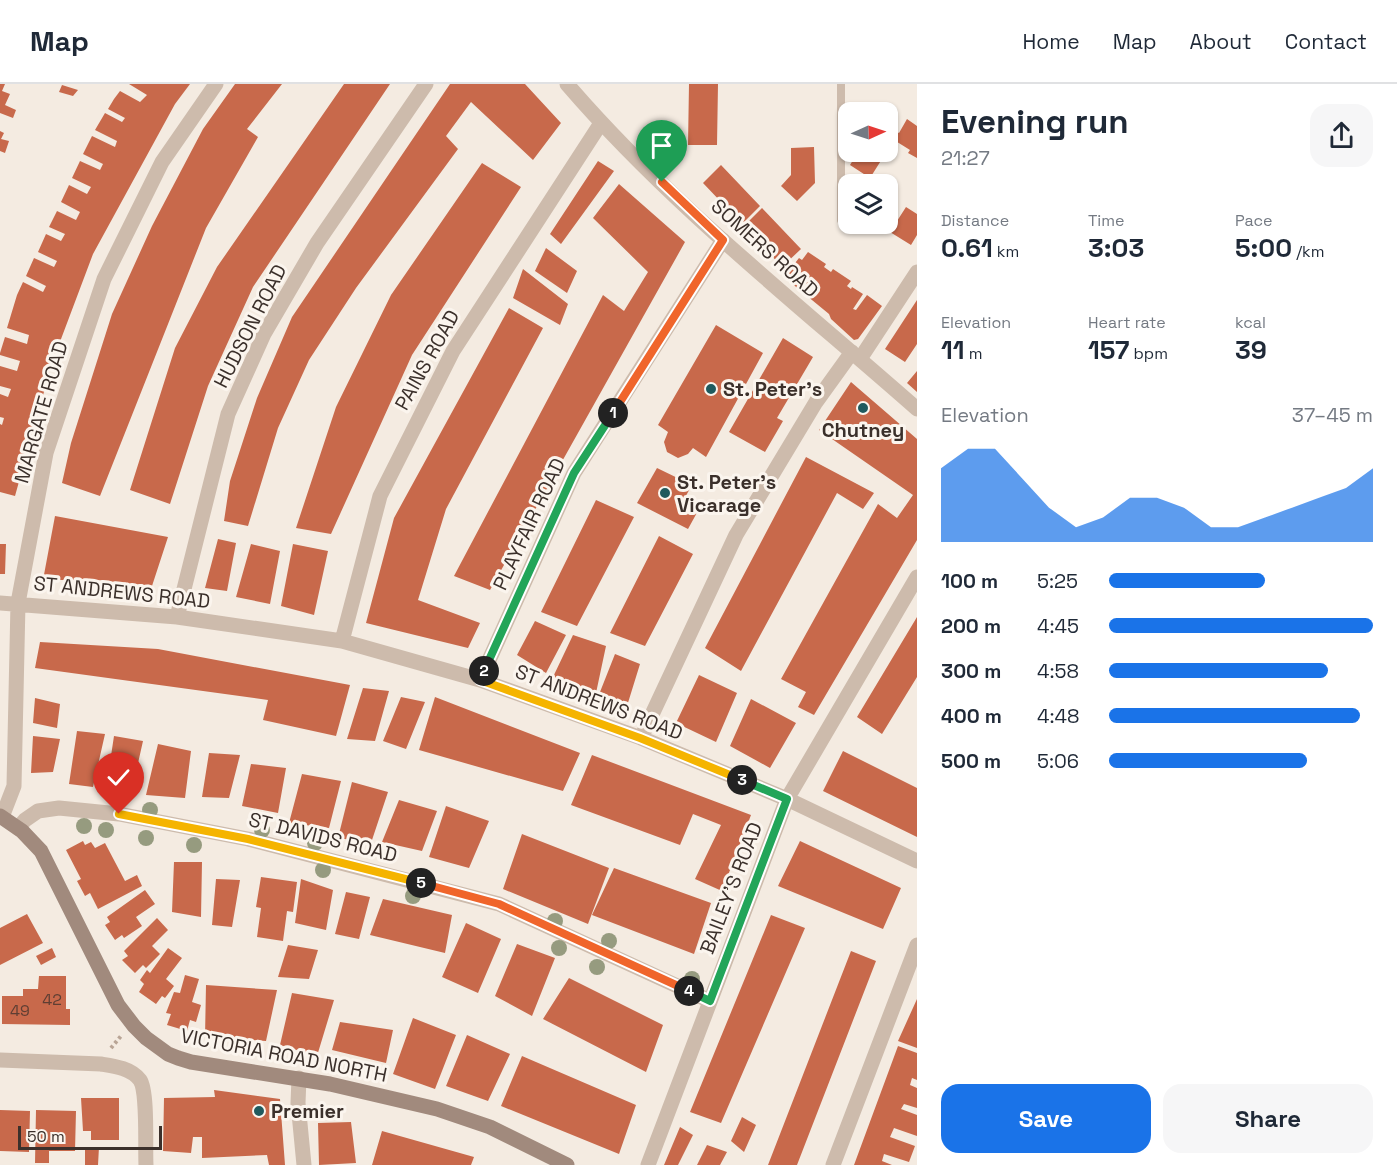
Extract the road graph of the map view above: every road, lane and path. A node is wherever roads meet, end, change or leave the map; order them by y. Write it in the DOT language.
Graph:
graph roads {
  1 [pos="216,84"];
  2 [pos="426,84"];
  3 [pos="567,84"];
  4 [pos="841,84"];
  5 [pos="601,123"];
  6 [pos="841,174"];
  7 [pos="723,240"];
  8 [pos="917,272"];
  9 [pos="856,356"];
  10 [pos="917,409"];
  11 [pos="917,576"];
  12 [pos="0,603"];
  13 [pos="18,603"];
  14 [pos="177,617"];
  15 [pos="342,640"];
  16 [pos="480,680"];
  17 [pos="640,738"];
  18 [pos="787,799"];
  19 [pos="1,817"];
  20 [pos="18,828"];
  21 [pos="917,861"];
  22 [pos="917,945"];
  23 [pos="710,1001"];
  24 [pos="132,1024"];
  25 [pos="0,1060"];
  26 [pos="101,1064"];
  27 [pos="299,1078"];
  28 [pos="146,1165"];
  29 [pos="304,1165"];
  30 [pos="567,1165"];
  31 [pos="648,1165"];
  32 [pos="833,1165"];
  1 -- 13 [label="street, MARGATE ROAD"];
  2 -- 14 [label="street, HUDSON ROAD"];
  3 -- 5 [label="street, SOMERS ROAD"];
  4 -- 6 [label="lane"];
  5 -- 7 [label="street, SOMERS ROAD"];
  5 -- 15 [label="street, PAINS ROAD"];
  7 -- 9 [label="street, SOMERS ROAD"];
  7 -- 16 [label="street, PLAYFAIR ROAD"];
  8 -- 9 [label="street"];
  9 -- 10 [label="street, SOMERS ROAD"];
  9 -- 17 [label="street"];
  11 -- 18 [label="street, BAILEY'S ROAD"];
  12 -- 13 [label="street, ST ANDREWS ROAD"];
  13 -- 14 [label="street, ST ANDREWS ROAD"];
  13 -- 19 [label="street, MARGATE ROAD"];
  14 -- 15 [label="street, ST ANDREWS ROAD"];
  15 -- 16 [label="street, ST ANDREWS ROAD"];
  16 -- 17 [label="street, ST ANDREWS ROAD"];
  17 -- 18 [label="street, ST ANDREWS ROAD"];
  18 -- 21 [label="street, ST ANDREWS ROAD"];
  18 -- 23 [label="street, BAILEY'S ROAD"];
  19 -- 20 [label="main road, VICTORIA ROAD NORTH"];
  20 -- 23 [label="street, ST DAVIDS ROAD"];
  20 -- 24 [label="main road, VICTORIA ROAD NORTH"];
  22 -- 32 [label="street"];
  23 -- 31 [label="street, BAILEY'S ROAD"];
  24 -- 26 [label="path"];
  24 -- 27 [label="main road, VICTORIA ROAD NORTH"];
  25 -- 26 [label="street"];
  26 -- 28 [label="street"];
  27 -- 29 [label="street"];
  27 -- 30 [label="main road, VICTORIA ROAD NORTH"];
}
